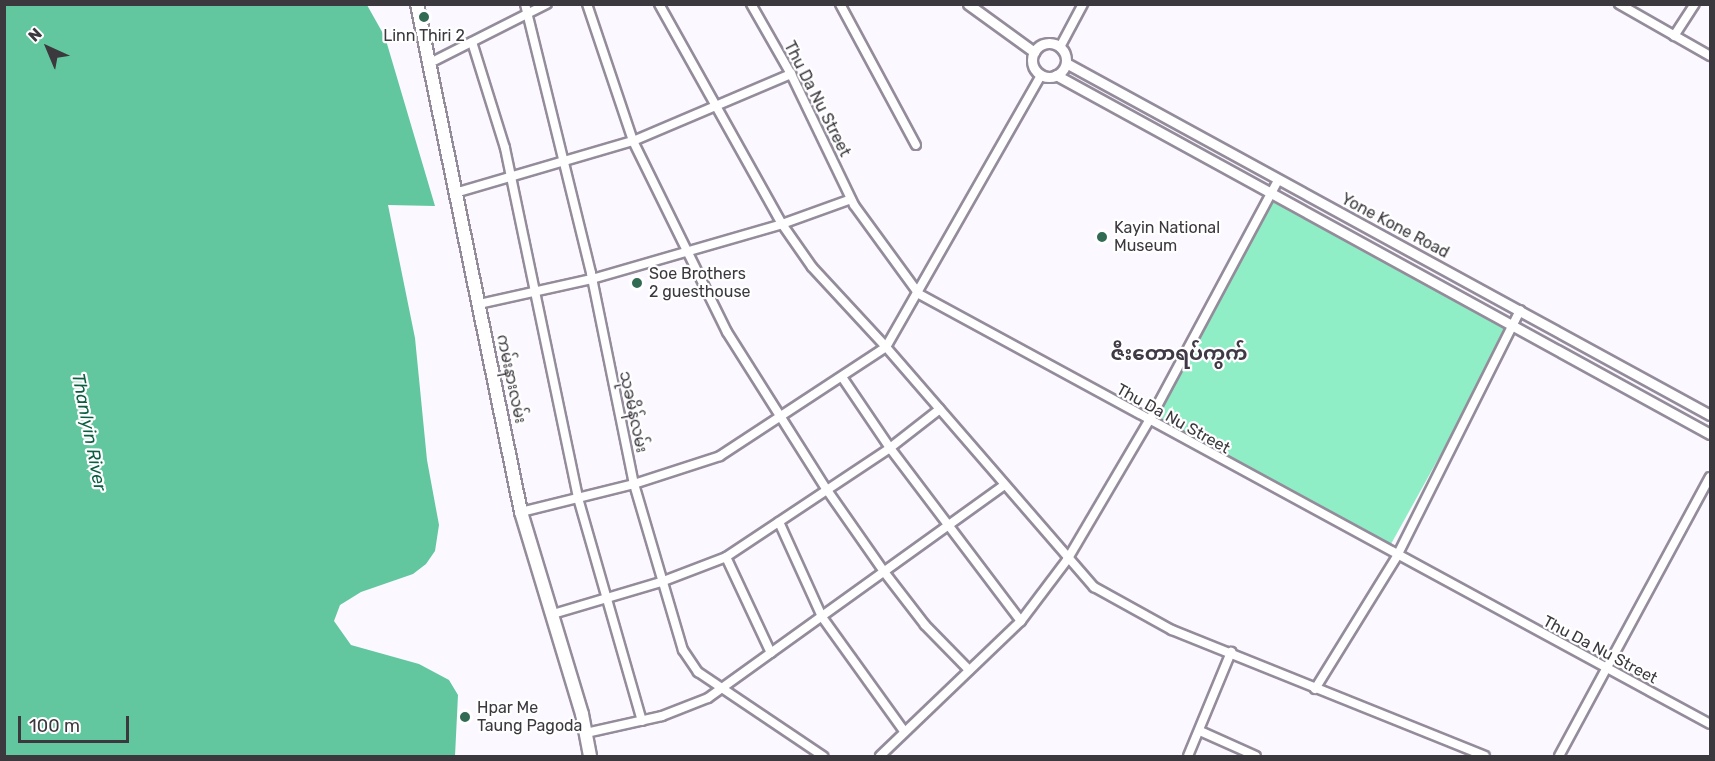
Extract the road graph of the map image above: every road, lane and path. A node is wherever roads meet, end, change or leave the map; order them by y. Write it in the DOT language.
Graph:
graph roads {
  1 [pos="417,4"];
  2 [pos="525,4"];
  3 [pos="547,4"];
  4 [pos="587,4"];
  5 [pos="659,4"];
  6 [pos="751,4"];
  7 [pos="840,4"];
  8 [pos="968,4"];
  9 [pos="1083,4"];
  10 [pos="1618,4"];
  11 [pos="1695,4"];
  12 [pos="528,15"];
  13 [pos="1674,36"];
  14 [pos="472,42"];
  15 [pos="1060,47"];
  16 [pos="1034,52"];
  17 [pos="1710,56"];
  18 [pos="1066,63"];
  19 [pos="428,64"];
  20 [pos="791,74"];
  21 [pos="1041,75"];
  22 [pos="1056,75"];
  23 [pos="714,104"];
  24 [pos="1166,118"];
  25 [pos="1158,130"];
  26 [pos="633,141"];
  27 [pos="916,145"];
  28 [pos="565,164"];
  29 [pos="512,177"];
  30 [pos="1278,180"];
  31 [pos="455,193"];
  32 [pos="1270,193"];
  33 [pos="851,199"];
  34 [pos="782,224"];
  35 [pos="684,252"];
  36 [pos="592,279"];
  37 [pos="536,291"];
  38 [pos="919,294"];
  39 [pos="479,304"];
  40 [pos="1520,310"];
  41 [pos="1512,325"];
  42 [pos="886,347"];
  43 [pos="842,377"];
  44 [pos="1652,383"];
  45 [pos="1644,397"];
  46 [pos="940,409"];
  47 [pos="1710,415"];
  48 [pos="781,418"];
  49 [pos="1149,421"];
  50 [pos="1710,434"];
  51 [pos="890,448"];
  52 [pos="1710,477"];
  53 [pos="634,484"];
  54 [pos="1004,485"];
  55 [pos="827,490"];
  56 [pos="578,498"];
  57 [pos="521,512"];
  58 [pos="779,522"];
  59 [pos="949,526"];
  60 [pos="1397,556"];
  61 [pos="726,557"];
  62 [pos="1067,560"];
  63 [pos="885,573"];
  64 [pos="661,582"];
  65 [pos="606,598"];
  66 [pos="553,614"];
  67 [pos="822,617"];
  68 [pos="1021,621"];
  69 [pos="1231,652"];
  70 [pos="771,653"];
  71 [pos="1605,668"];
  72 [pos="969,670"];
  73 [pos="1315,688"];
  74 [pos="720,689"];
  75 [pos="642,721"];
  76 [pos="1710,724"];
  77 [pos="1200,730"];
  78 [pos="904,731"];
  79 [pos="586,733"];
  80 [pos="590,756"];
  81 [pos="823,756"];
  82 [pos="880,756"];
  83 [pos="1188,756"];
  84 [pos="1256,756"];
  85 [pos="1485,756"];
  86 [pos="1559,756"];
  1 -- 19 [label="main road, ကမ်းနားလမ်း"];
  2 -- 12 [label="street, သုခမိန်လမ်း"];
  3 -- 12 [label="street"];
  4 -- 26 [label="street"];
  5 -- 23 [label="street"];
  6 -- 20 [label="street, Thu Da Nu Street"];
  7 -- 27 [label="street"];
  8 -- 16 [label="street"];
  9 -- 15 [label="street"];
  10 -- 13 [label="street"];
  11 -- 13 [label="street"];
  12 -- 14 [label="street"];
  12 -- 28 [label="street, သုခမိန်လမ်း"];
  13 -- 17 [label="street"];
  14 -- 19 [label="street"];
  14 -- 29 [label="street"];
  15 -- 16 [label="street"];
  15 -- 18 [label="street"];
  16 -- 21 [label="street"];
  18 -- 22 [label="street"];
  18 -- 24 [label="street, Yone Kone Road"];
  19 -- 31 [label="main road, ကမ်းနားလမ်း"];
  20 -- 23 [label="street"];
  20 -- 33 [label="street, Thu Da Nu Street"];
  21 -- 22 [label="street"];
  21 -- 38 [label="street"];
  22 -- 25 [label="street"];
  23 -- 26 [label="street"];
  23 -- 34 [label="street"];
  24 -- 25 [label="street"];
  24 -- 30 [label="street, Yone Kone Road"];
  25 -- 32 [label="street"];
  26 -- 28 [label="street"];
  26 -- 35 [label="street"];
  28 -- 29 [label="street"];
  28 -- 36 [label="street, သုခမိန်လမ်း"];
  29 -- 31 [label="street"];
  29 -- 37 [label="street"];
  30 -- 32 [label="street"];
  30 -- 40 [label="street, Yone Kone Road"];
  31 -- 39 [label="main road, ကမ်းနားလမ်း"];
  32 -- 41 [label="street"];
  32 -- 49 [label="street"];
  33 -- 34 [label="street"];
  33 -- 38 [label="street, Thu Da Nu Street"];
  34 -- 35 [label="street"];
  34 -- 42 [label="street"];
  35 -- 36 [label="street"];
  35 -- 48 [label="street"];
  36 -- 37 [label="street"];
  36 -- 53 [label="street, သုခမိန်လမ်း"];
  37 -- 39 [label="street"];
  37 -- 56 [label="street"];
  38 -- 42 [label="street"];
  38 -- 49 [label="street, Thu Da Nu Street"];
  39 -- 57 [label="main road, ကမ်းနားလမ်း"];
  40 -- 41 [label="street"];
  40 -- 44 [label="street, Yone Kone Road"];
  41 -- 45 [label="street"];
  41 -- 60 [label="street"];
  42 -- 43 [label="street"];
  42 -- 46 [label="street"];
  43 -- 48 [label="street"];
  43 -- 51 [label="street"];
  44 -- 45 [label="street"];
  44 -- 47 [label="street, Yone Kone Road"];
  45 -- 50 [label="street"];
  46 -- 51 [label="street"];
  46 -- 54 [label="street"];
  48 -- 53 [label="street"];
  48 -- 55 [label="street"];
  49 -- 60 [label="street, Thu Da Nu Street"];
  49 -- 62 [label="street"];
  51 -- 55 [label="street"];
  51 -- 59 [label="street"];
  52 -- 71 [label="street"];
  53 -- 56 [label="street"];
  53 -- 64 [label="street, သုခမိန်လမ်း"];
  54 -- 59 [label="street"];
  54 -- 62 [label="street"];
  55 -- 58 [label="street"];
  55 -- 63 [label="street"];
  56 -- 57 [label="street"];
  56 -- 65 [label="street"];
  57 -- 66 [label="main road, ကမ်းနားလမ်း"];
  58 -- 61 [label="street"];
  58 -- 67 [label="street"];
  59 -- 63 [label="street"];
  59 -- 68 [label="street"];
  60 -- 71 [label="street, Thu Da Nu Street"];
  60 -- 73 [label="street"];
  61 -- 64 [label="street"];
  61 -- 70 [label="street"];
  62 -- 68 [label="street"];
  62 -- 69 [label="street"];
  63 -- 67 [label="street"];
  63 -- 72 [label="street"];
  64 -- 65 [label="street"];
  64 -- 74 [label="street, သုခမိန်လမ်း"];
  65 -- 66 [label="street"];
  65 -- 75 [label="street"];
  66 -- 79 [label="main road, ကမ်းနားလမ်း"];
  67 -- 70 [label="street"];
  67 -- 78 [label="street"];
  68 -- 72 [label="street"];
  69 -- 73 [label="street"];
  69 -- 77 [label="street"];
  70 -- 74 [label="street"];
  71 -- 76 [label="street, Thu Da Nu Street"];
  71 -- 86 [label="street"];
  72 -- 78 [label="street"];
  73 -- 85 [label="street"];
  74 -- 75 [label="street"];
  74 -- 81 [label="street, သုခမိန်လမ်း"];
  75 -- 79 [label="street"];
  77 -- 83 [label="street"];
  77 -- 84 [label="street"];
  78 -- 82 [label="street"];
  79 -- 80 [label="main road, ကမ်းနားလမ်း"];
}
